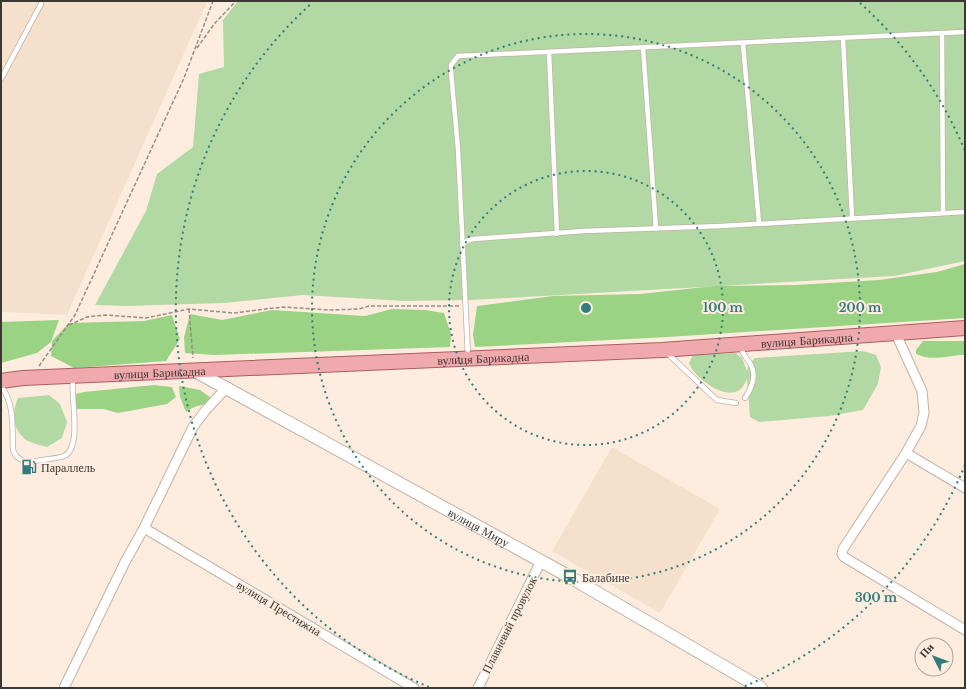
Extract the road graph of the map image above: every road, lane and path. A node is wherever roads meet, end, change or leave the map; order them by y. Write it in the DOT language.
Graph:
graph roads {
  1 [pos="213,1"];
  2 [pos="236,1"];
  3 [pos="41,4"];
  4 [pos="965,32"];
  5 [pos="942,33"];
  6 [pos="843,38"];
  7 [pos="743,44"];
  8 [pos="644,47"];
  9 [pos="194,51"];
  10 [pos="549,52"];
  11 [pos="1,79"];
  12 [pos="943,212"];
  13 [pos="965,212"];
  14 [pos="852,217"];
  15 [pos="759,223"];
  16 [pos="656,229"];
  17 [pos="557,234"];
  18 [pos="462,245"];
  19 [pos="465,306"];
  20 [pos="189,309"];
  21 [pos="67,326"];
  22 [pos="965,328"];
  23 [pos="896,334"];
  24 [pos="740,345"];
  25 [pos="662,350"];
  26 [pos="468,358"];
  27 [pos="37,368"];
  28 [pos="195,371"];
  29 [pos="73,376"];
  30 [pos="1,380"];
  31 [pos="1,386"];
  32 [pos="227,387"];
  33 [pos="745,398"];
  34 [pos="736,403"];
  35 [pos="906,453"];
  36 [pos="23,461"];
  37 [pos="36,461"];
  38 [pos="965,488"];
  39 [pos="144,528"];
  40 [pos="541,561"];
  41 [pos="965,630"];
  42 [pos="64,688"];
  43 [pos="414,688"];
  44 [pos="478,688"];
  45 [pos="761,688"];
  1 -- 9 [label="path"];
  2 -- 9 [label="path"];
  3 -- 11 [label="lane"];
  4 -- 5 [label="lane"];
  5 -- 6 [label="lane"];
  5 -- 12 [label="lane"];
  6 -- 7 [label="lane"];
  6 -- 14 [label="lane"];
  7 -- 8 [label="lane"];
  7 -- 15 [label="lane"];
  8 -- 10 [label="lane"];
  8 -- 16 [label="lane"];
  9 -- 21 [label="path"];
  10 -- 17 [label="lane"];
  10 -- 18 [label="lane"];
  12 -- 13 [label="lane"];
  12 -- 14 [label="lane"];
  14 -- 15 [label="lane"];
  15 -- 16 [label="lane"];
  16 -- 17 [label="lane"];
  17 -- 18 [label="lane"];
  18 -- 19 [label="lane"];
  19 -- 20 [label="path"];
  19 -- 26 [label="lane"];
  20 -- 21 [label="path"];
  20 -- 28 [label="path"];
  21 -- 27 [label="path"];
  22 -- 23 [label="main road, вулиця Барикадна"];
  23 -- 24 [label="main road, вулиця Барикадна"];
  23 -- 35 [label="street"];
  24 -- 25 [label="main road, вулиця Барикадна"];
  24 -- 33 [label="lane"];
  25 -- 26 [label="main road, вулиця Барикадна"];
  25 -- 34 [label="lane"];
  26 -- 28 [label="main road, вулиця Барикадна"];
  28 -- 29 [label="main road, вулиця Барикадна"];
  28 -- 32 [label="street, вулиця Миру"];
  29 -- 30 [label="main road, вулиця Барикадна"];
  29 -- 37 [label="lane"];
  31 -- 36 [label="lane"];
  32 -- 39 [label="street"];
  32 -- 40 [label="street, вулиця Миру"];
  35 -- 38 [label="street"];
  35 -- 41 [label="street"];
  39 -- 42 [label="street"];
  39 -- 43 [label="street, вулиця Престижна"];
  40 -- 44 [label="street, Плавневий провулок"];
  40 -- 45 [label="street, вулиця Миру"];
}
